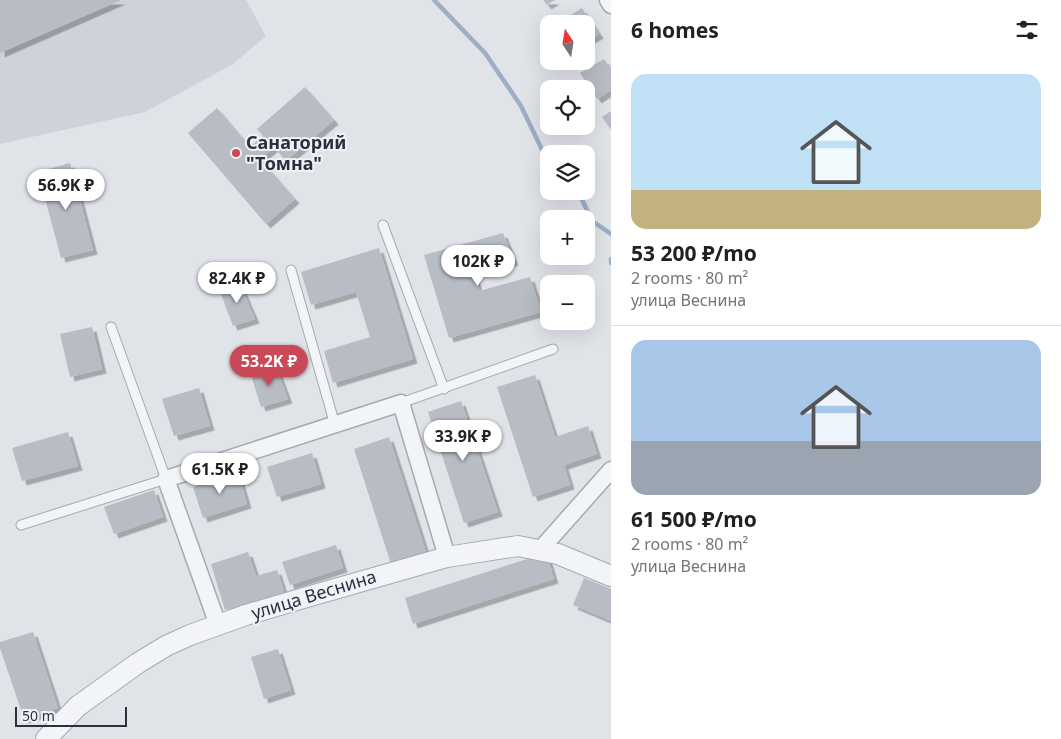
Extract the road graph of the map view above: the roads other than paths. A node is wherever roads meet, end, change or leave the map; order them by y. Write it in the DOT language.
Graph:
graph roads {
  1 [pos="608,0"];
  2 [pos="611,5"];
  3 [pos="383,225"];
  4 [pos="290,270"];
  5 [pos="111,327"];
  6 [pos="552,349"];
  7 [pos="444,389"];
  8 [pos="401,403"];
  9 [pos="335,425"];
  10 [pos="611,470"];
  11 [pos="166,479"];
  12 [pos="21,525"];
  13 [pos="540,550"];
  14 [pos="447,557"];
  15 [pos="611,576"];
  16 [pos="218,625"];
  17 [pos="46,739"];
  1 -- 2 [label="street"];
  3 -- 7 [label="lane"];
  4 -- 9 [label="lane"];
  5 -- 11 [label="lane"];
  6 -- 7 [label="lane"];
  7 -- 8 [label="lane"];
  8 -- 9 [label="street"];
  8 -- 14 [label="street"];
  9 -- 11 [label="street"];
  10 -- 13 [label="street"];
  11 -- 12 [label="lane"];
  11 -- 16 [label="street"];
  13 -- 14 [label="street, улица Веснина"];
  13 -- 15 [label="street, улица Веснина"];
  14 -- 16 [label="street, улица Веснина"];
  16 -- 17 [label="street, улица Веснина"];
}
